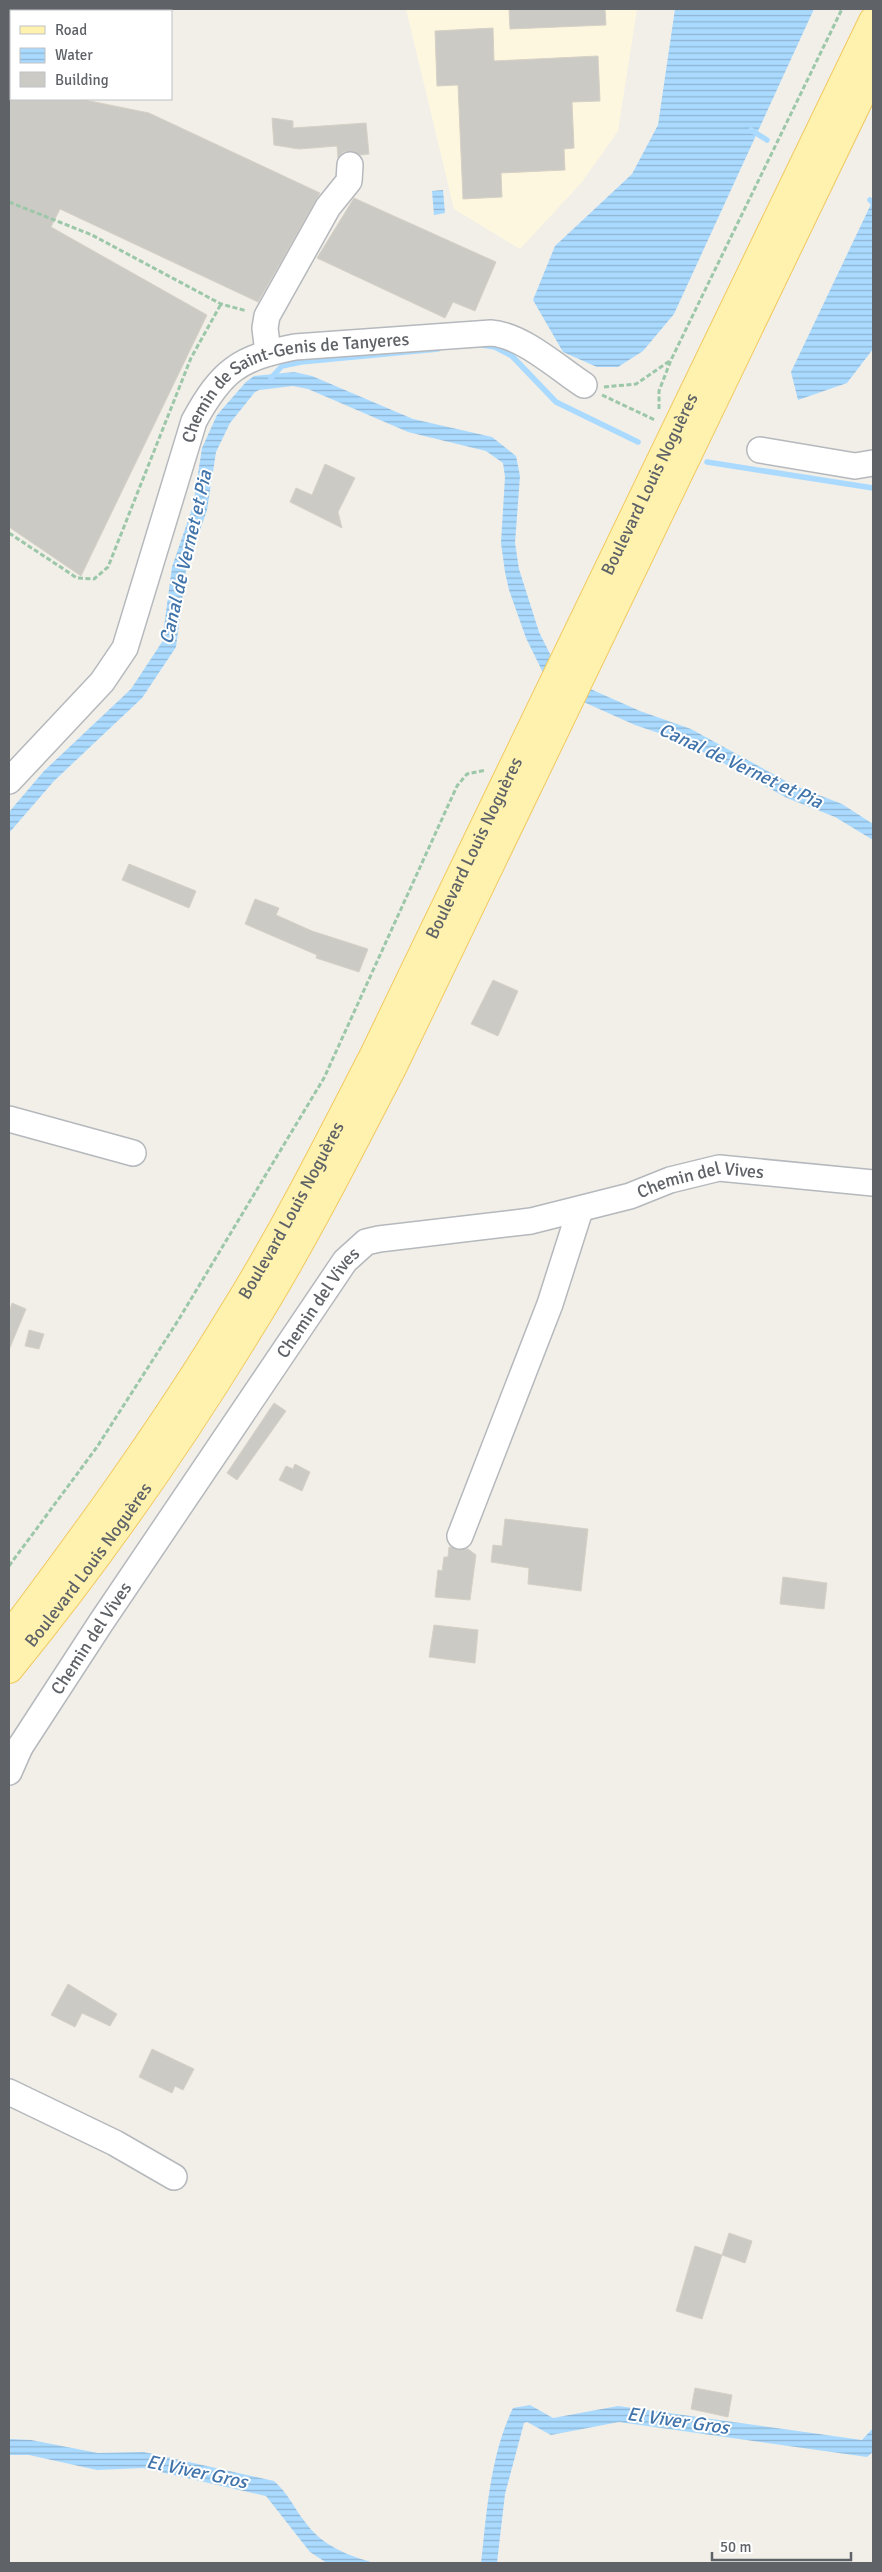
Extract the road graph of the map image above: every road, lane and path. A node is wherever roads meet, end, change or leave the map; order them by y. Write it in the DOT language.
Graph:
graph roads {
  1 [pos="842,9"];
  2 [pos="873,21"];
  3 [pos="873,70"];
  4 [pos="350,165"];
  5 [pos="9,202"];
  6 [pos="221,304"];
  7 [pos="267,316"];
  8 [pos="268,353"];
  9 [pos="671,360"];
  10 [pos="586,387"];
  11 [pos="760,450"];
  12 [pos="873,463"];
  13 [pos="9,533"];
  14 [pos="575,666"];
  15 [pos="554,708"];
  16 [pos="490,769"];
  17 [pos="9,781"];
  18 [pos="9,1119"];
  19 [pos="133,1153"];
  20 [pos="873,1183"];
  21 [pos="580,1210"];
  22 [pos="460,1536"];
  23 [pos="9,1566"];
  24 [pos="9,1638"];
  25 [pos="9,1669"];
  26 [pos="14,1755"];
  27 [pos="9,1772"];
  28 [pos="9,2092"];
  29 [pos="174,2177"];
  1 -- 9 [label="path"];
  2 -- 14 [label="main road, Boulevard Louis Noguères"];
  3 -- 14 [label="main road, Boulevard Louis Noguères"];
  4 -- 7 [label="street"];
  5 -- 6 [label="path"];
  6 -- 7 [label="path"];
  6 -- 13 [label="path"];
  7 -- 8 [label="street"];
  8 -- 10 [label="street, Chemin de Saint-Genis de Tanyeres"];
  8 -- 17 [label="street, Chemin de Saint-Genis de Tanyeres"];
  9 -- 10 [label="path"];
  9 -- 10 [label="path"];
  11 -- 12 [label="street"];
  14 -- 15 [label="main road, Boulevard Louis Noguères"];
  15 -- 24 [label="main road, Boulevard Louis Noguères"];
  15 -- 25 [label="main road, Boulevard Louis Noguères"];
  16 -- 23 [label="path"];
  18 -- 19 [label="street"];
  20 -- 21 [label="street, Chemin del Vives"];
  21 -- 22 [label="street"];
  21 -- 26 [label="street, Chemin del Vives"];
  26 -- 27 [label="street, Chemin del Vives"];
  28 -- 29 [label="street"];
}
